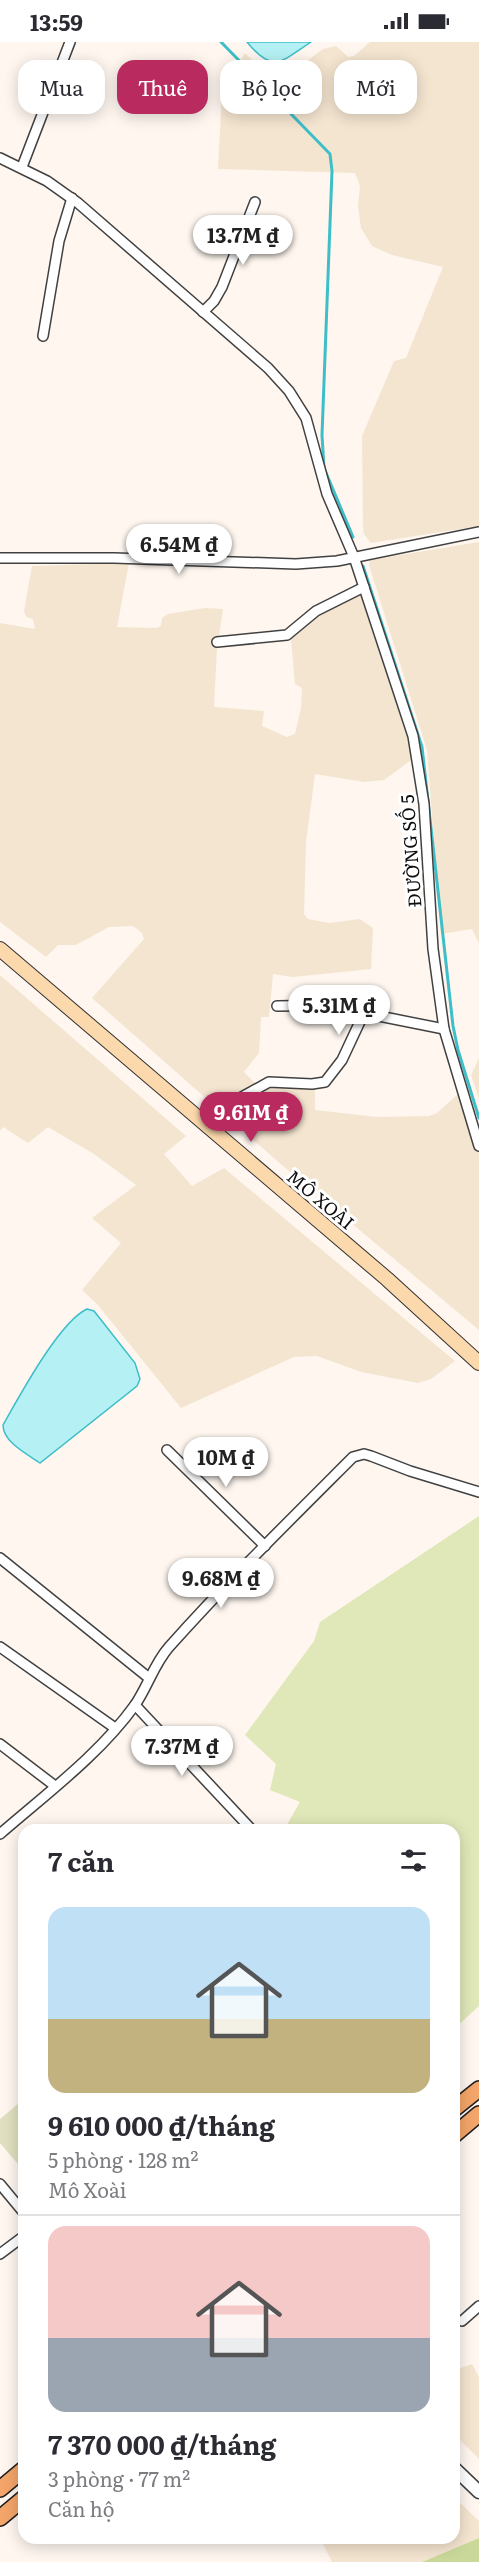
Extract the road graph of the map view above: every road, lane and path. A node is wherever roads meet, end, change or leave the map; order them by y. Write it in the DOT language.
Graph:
graph roads {
  1 [pos="70,42"];
  2 [pos="0,158"];
  3 [pos="22,167"];
  4 [pos="72,198"];
  5 [pos="255,202"];
  6 [pos="204,312"];
  7 [pos="44,336"];
  8 [pos="479,532"];
  9 [pos="354,557"];
  10 [pos="0,558"];
  11 [pos="364,587"];
  12 [pos="217,642"];
  13 [pos="0,949"];
  14 [pos="277,1006"];
  15 [pos="364,1013"];
  16 [pos="444,1029"];
  17 [pos="202,1119"];
  18 [pos="479,1146"];
  19 [pos="479,1363"];
  20 [pos="167,1450"];
  21 [pos="479,1492"];
  22 [pos="265,1546"];
  23 [pos="0,1558"];
  24 [pos="0,1647"];
  25 [pos="148,1678"];
  26 [pos="135,1705"];
  27 [pos="115,1728"];
  28 [pos="0,1744"];
  29 [pos="55,1786"];
  30 [pos="246,1824"];
  31 [pos="0,1834"];
  32 [pos="479,2089"];
  33 [pos="460,2104"];
  34 [pos="479,2114"];
  35 [pos="460,2129"];
  36 [pos="0,2184"];
  37 [pos="18,2206"];
  38 [pos="18,2240"];
  39 [pos="0,2254"];
  40 [pos="479,2306"];
  41 [pos="462,2321"];
  42 [pos="460,2474"];
  43 [pos="18,2476"];
  44 [pos="0,2489"];
  45 [pos="479,2492"];
  46 [pos="18,2503"];
  47 [pos="0,2518"];
  1 -- 3 [label="street"];
  2 -- 3 [label="street, ĐƯỜNG SỐ 5"];
  3 -- 4 [label="street, ĐƯỜNG SỐ 5"];
  4 -- 6 [label="street, ĐƯỜNG SỐ 5"];
  4 -- 7 [label="street"];
  5 -- 6 [label="street"];
  6 -- 9 [label="street, ĐƯỜNG SỐ 5"];
  8 -- 9 [label="street"];
  9 -- 10 [label="street"];
  9 -- 11 [label="street, ĐƯỜNG SỐ 5"];
  11 -- 12 [label="street"];
  11 -- 16 [label="street, ĐƯỜNG SỐ 5"];
  13 -- 17 [label="main road, MÔ XOÀI"];
  14 -- 15 [label="street"];
  15 -- 16 [label="street"];
  15 -- 17 [label="street"];
  16 -- 18 [label="street, ĐƯỜNG SỐ 5"];
  17 -- 19 [label="main road, MÔ XOÀI"];
  20 -- 22 [label="street"];
  21 -- 22 [label="street"];
  22 -- 25 [label="street"];
  23 -- 25 [label="street"];
  24 -- 27 [label="street"];
  25 -- 26 [label="street"];
  26 -- 27 [label="street"];
  26 -- 30 [label="street"];
  27 -- 29 [label="street"];
  28 -- 29 [label="street"];
  29 -- 31 [label="street"];
  32 -- 33 [label="main road"];
  34 -- 35 [label="main road"];
  36 -- 37 [label="street"];
  38 -- 39 [label="street"];
  40 -- 41 [label="street"];
  42 -- 45 [label="street"];
  43 -- 44 [label="main road"];
  46 -- 47 [label="main road"];
}
